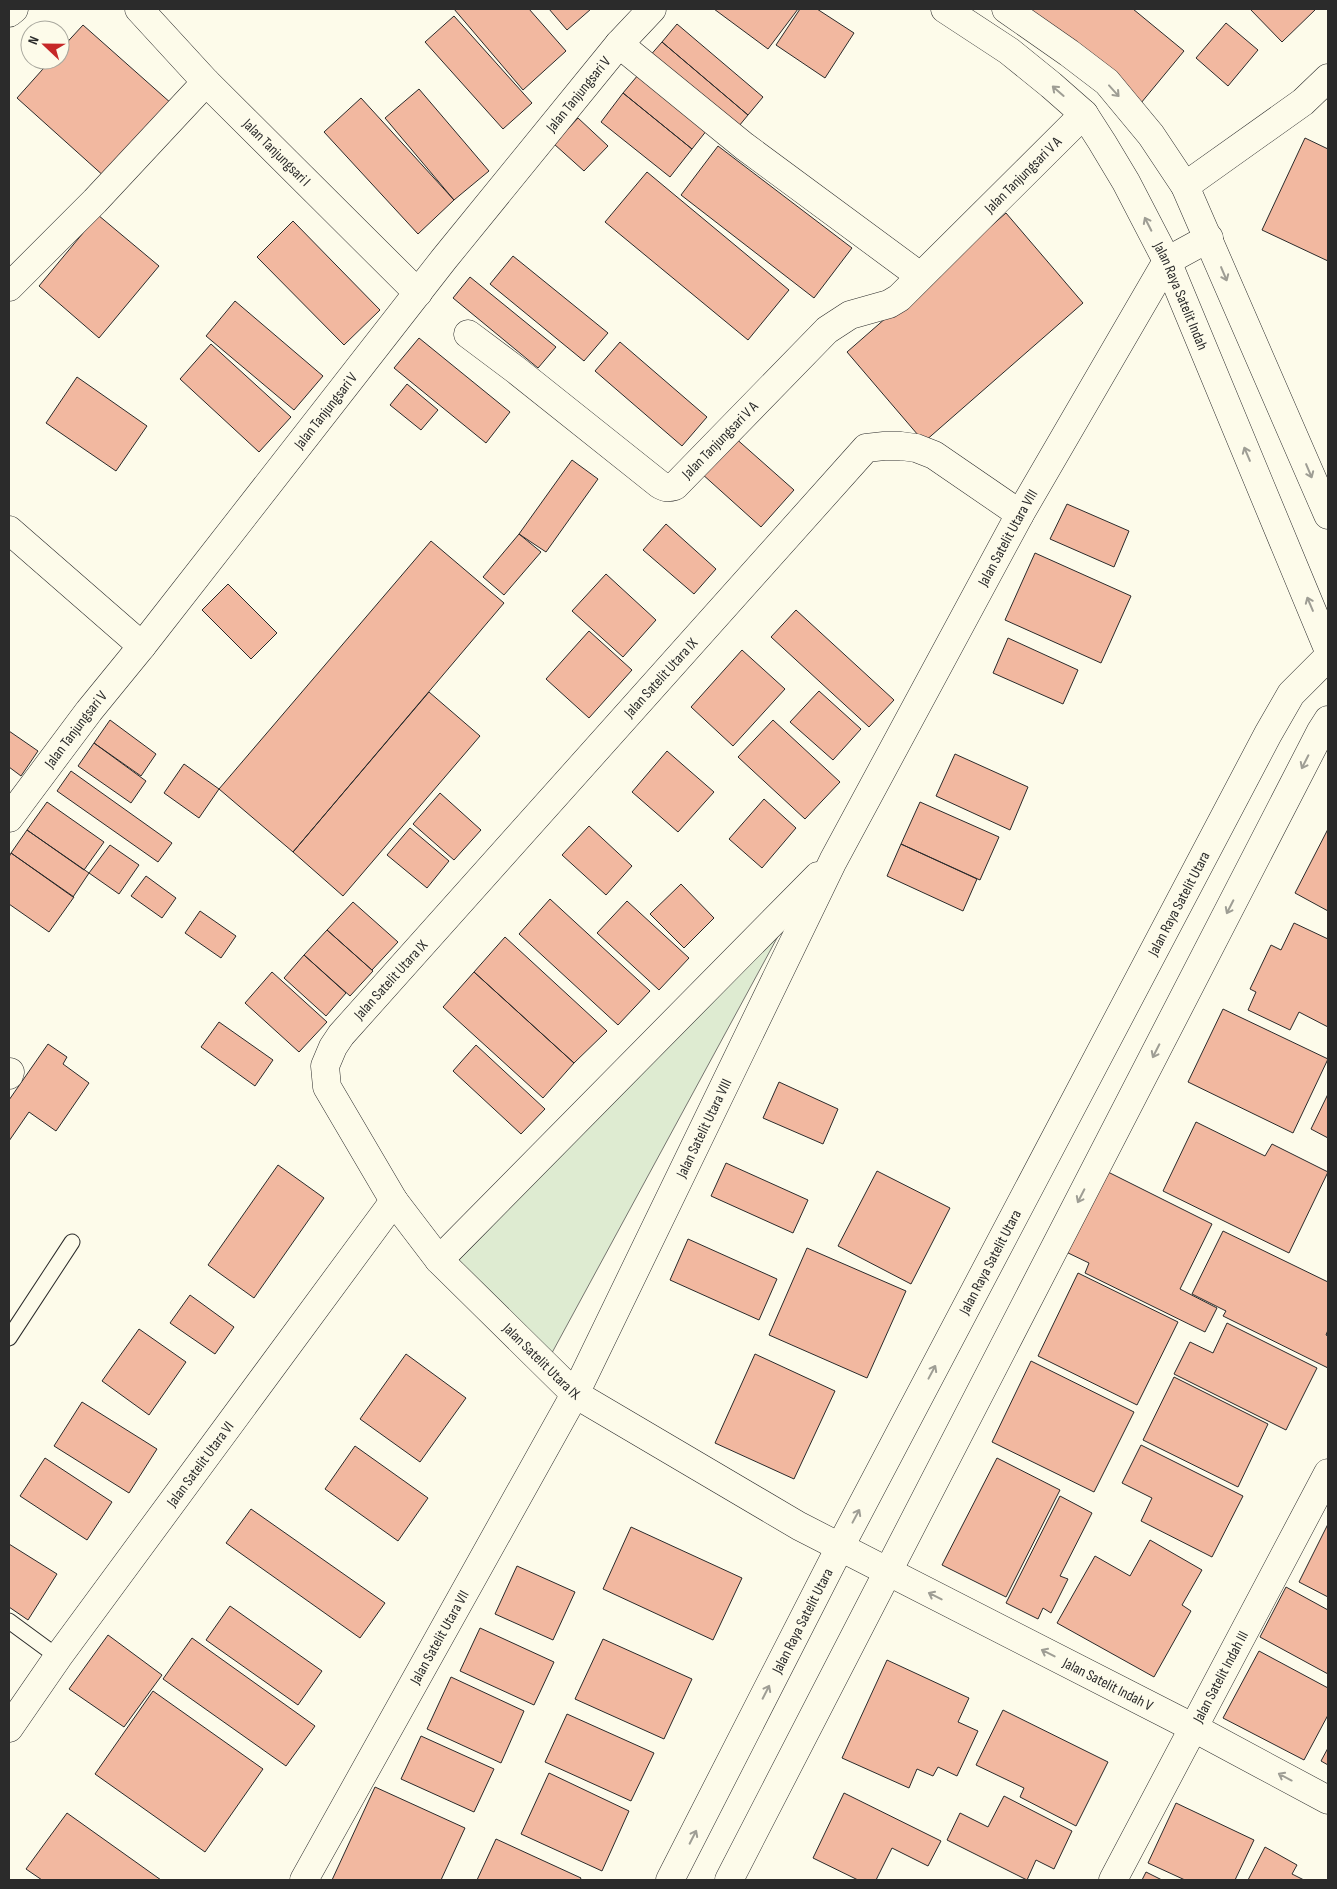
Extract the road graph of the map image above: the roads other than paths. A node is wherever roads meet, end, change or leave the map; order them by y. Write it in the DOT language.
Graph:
graph roads {
  1 [pos="14,9"];
  2 [pos="139,9"];
  3 [pos="652,9"];
  4 [pos="945,9"];
  5 [pos="1006,9"];
  6 [pos="9,13"];
  7 [pos="619,44"];
  8 [pos="1328,78"];
  9 [pos="206,82"];
  10 [pos="1084,114"];
  11 [pos="1185,186"];
  12 [pos="1209,238"];
  13 [pos="1167,262"];
  14 [pos="920,276"];
  15 [pos="9,287"];
  16 [pos="418,292"];
  17 [pos="468,334"];
  18 [pos="1020,514"];
  19 [pos="1328,515"];
  20 [pos="9,530"];
  21 [pos="142,646"];
  22 [pos="1328,649"];
  23 [pos="1328,657"];
  24 [pos="1328,720"];
  25 [pos="9,818"];
  26 [pos="834,861"];
  27 [pos="394,1201"];
  28 [pos="72,1242"];
  29 [pos="439,1260"];
  30 [pos="9,1338"];
  31 [pos="575,1394"];
  32 [pos="1328,1473"];
  33 [pos="840,1547"];
  34 [pos="887,1572"];
  35 [pos="9,1621"];
  36 [pos="58,1657"];
  37 [pos="9,1728"];
  38 [pos="1194,1728"];
  39 [pos="1328,1800"];
  40 [pos="304,1880"];
  41 [pos="670,1880"];
  42 [pos="729,1880"];
  43 [pos="1113,1880"];
  1 -- 6 [label="street"];
  2 -- 9 [label="street, Jalan Tanjungsari I"];
  3 -- 7 [label="street, Jalan Tanjungsari V"];
  10 -- 4 [label="street, Jalan Raya Satelit Indah, one-way"];
  5 -- 11 [label="street, one-way"];
  7 -- 14 [label="street"];
  7 -- 16 [label="street, Jalan Tanjungsari V"];
  8 -- 11 [label="street"];
  9 -- 15 [label="street"];
  9 -- 16 [label="street, Jalan Tanjungsari I"];
  13 -- 10 [label="street, Jalan Raya Satelit Indah, one-way"];
  10 -- 14 [label="street, Jalan Tanjungsari V A"];
  11 -- 12 [label="street"];
  12 -- 13 [label="street, Jalan Satelit Utara VIII"];
  12 -- 19 [label="street, one-way"];
  13 -- 18 [label="street, Jalan Satelit Utara VIII"];
  22 -- 13 [label="street, Jalan Raya Satelit Indah, one-way"];
  14 -- 17 [label="street, Jalan Tanjungsari V A"];
  16 -- 21 [label="street, Jalan Tanjungsari V"];
  18 -- 26 [label="street, Jalan Satelit Utara VIII"];
  18 -- 27 [label="street, Jalan Satelit Utara IX"];
  20 -- 21 [label="street"];
  21 -- 25 [label="street, Jalan Tanjungsari V"];
  33 -- 23 [label="street, Jalan Raya Satelit Utara, one-way"];
  24 -- 34 [label="street, one-way"];
  26 -- 29 [label="street, Jalan Satelit Utara VIII"];
  26 -- 31 [label="street, Jalan Satelit Utara VIII"];
  27 -- 29 [label="street, Jalan Satelit Utara IX"];
  27 -- 36 [label="street, Jalan Satelit Utara VI"];
  28 -- 30 [label="lane"];
  29 -- 31 [label="street, Jalan Satelit Utara IX"];
  31 -- 33 [label="street, Jalan Satelit Utara IX"];
  31 -- 40 [label="street, Jalan Satelit Utara VII"];
  32 -- 38 [label="street, Jalan Satelit Indah III"];
  33 -- 34 [label="street, Jalan Satelit Utara IX"];
  41 -- 33 [label="street, Jalan Raya Satelit Utara, one-way"];
  38 -- 34 [label="street, Jalan Satelit Indah V, one-way"];
  34 -- 42 [label="street"];
  35 -- 36 [label="lane"];
  36 -- 37 [label="street, Jalan Satelit Utara VI"];
  39 -- 38 [label="street, Jalan Satelit Indah V, one-way"];
  38 -- 43 [label="street, Jalan Satelit Indah III"];
}
